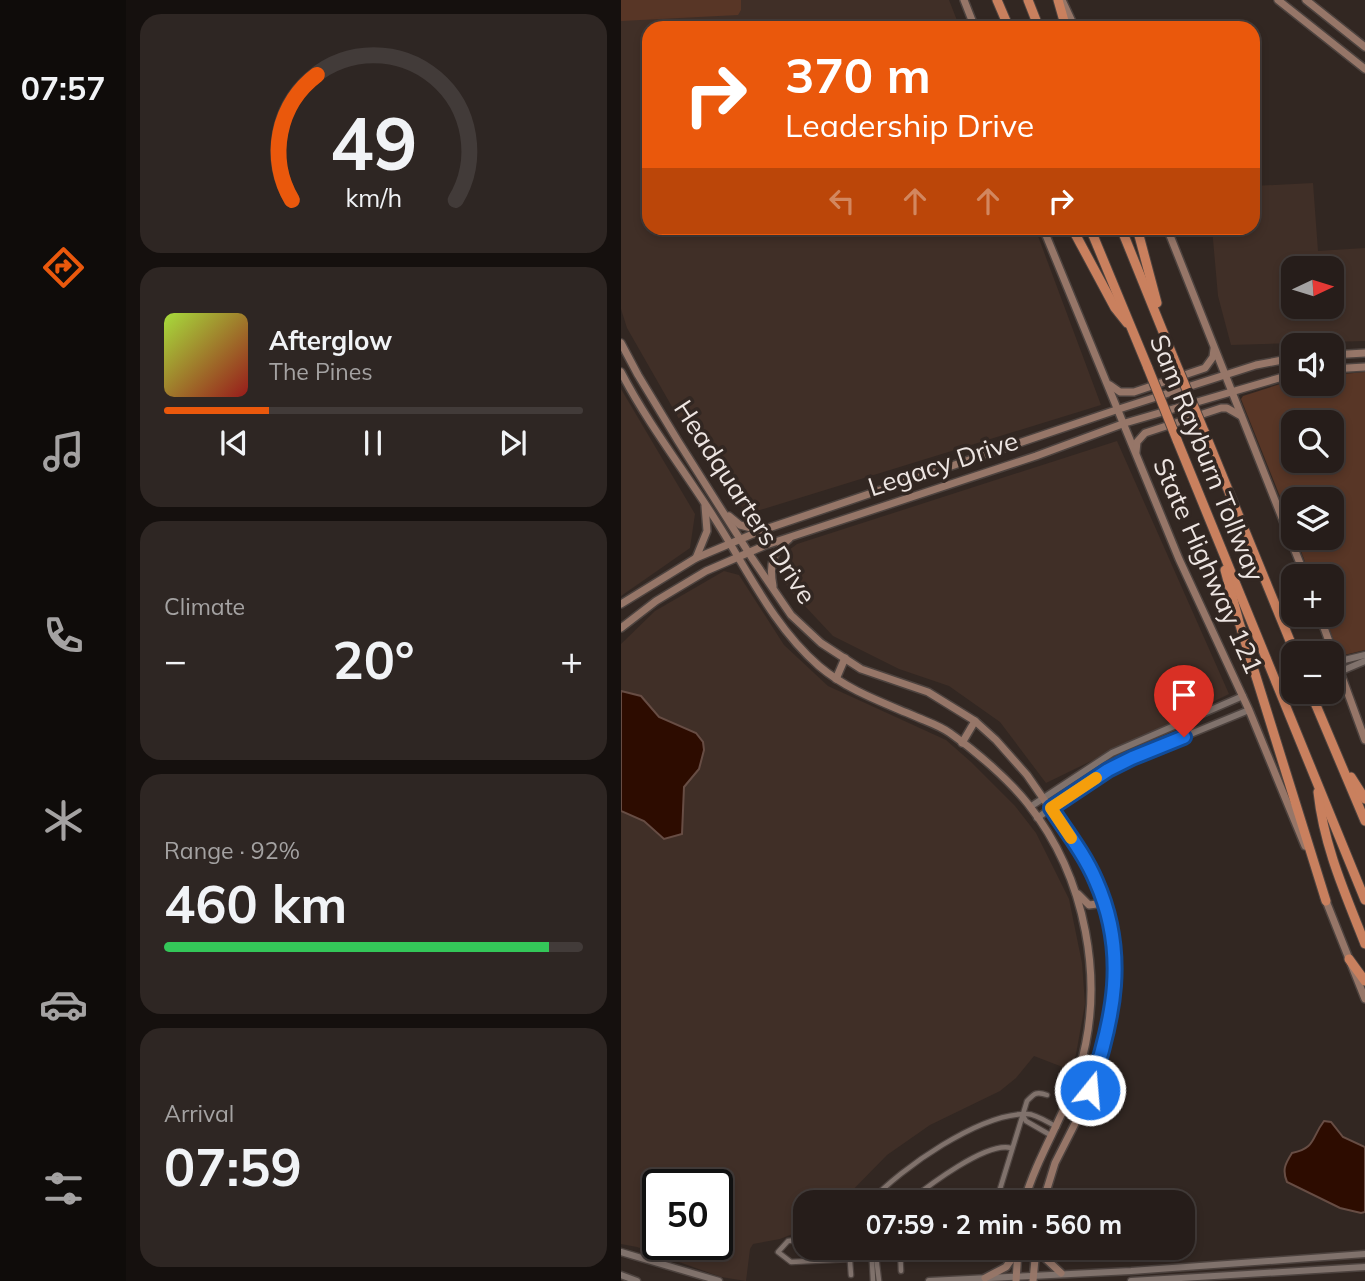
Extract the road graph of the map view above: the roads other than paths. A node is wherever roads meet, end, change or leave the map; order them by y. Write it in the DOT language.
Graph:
graph roads {
  1 [pos="964,0"];
  2 [pos="997,0"];
  3 [pos="1028,0"];
  4 [pos="1060,0"];
  5 [pos="1278,0"];
  6 [pos="1306,0"];
  7 [pos="972,21"];
  8 [pos="1006,21"];
  9 [pos="1036,21"];
  10 [pos="1064,21"];
  11 [pos="1071,21"];
  12 [pos="1365,47"];
  13 [pos="1365,69"];
  14 [pos="1046,235"];
  15 [pos="1076,235"];
  16 [pos="1093,235"];
  17 [pos="1124,235"];
  18 [pos="1139,235"];
  19 [pos="1169,235"];
  20 [pos="1132,330"];
  21 [pos="1164,332"];
  22 [pos="621,343"];
  23 [pos="1214,348"];
  24 [pos="1365,353"];
  25 [pos="1344,354"];
  26 [pos="1281,361"];
  27 [pos="1365,368"];
  28 [pos="1344,369"];
  29 [pos="621,372"];
  30 [pos="1225,374"];
  31 [pos="1281,377"];
  32 [pos="1109,384"];
  33 [pos="1231,392"];
  34 [pos="1119,409"];
  35 [pos="1242,417"];
  36 [pos="1125,423"];
  37 [pos="1135,452"];
  38 [pos="704,502"];
  39 [pos="721,507"];
  40 [pos="760,531"];
  41 [pos="794,535"];
  42 [pos="1215,535"];
  43 [pos="740,538"];
  44 [pos="730,543"];
  45 [pos="749,553"];
  46 [pos="739,557"];
  47 [pos="696,558"];
  48 [pos="1300,564"];
  49 [pos="773,590"];
  50 [pos="622,602"];
  51 [pos="621,628"];
  52 [pos="1290,641"];
  53 [pos="1365,655"];
  54 [pos="845,658"];
  55 [pos="1344,660"];
  56 [pos="1365,661"];
  57 [pos="1344,670"];
  58 [pos="836,679"];
  59 [pos="1344,685"];
  60 [pos="1243,696"];
  61 [pos="1315,704"];
  62 [pos="1249,710"];
  63 [pos="975,721"];
  64 [pos="1365,740"];
  65 [pos="962,743"];
  66 [pos="1337,755"];
  67 [pos="1316,780"];
  68 [pos="1044,798"];
  69 [pos="1365,799"];
  70 [pos="1031,807"];
  71 [pos="1051,808"];
  72 [pos="1037,818"];
  73 [pos="1365,821"];
  74 [pos="1065,868"];
  75 [pos="1365,900"];
  76 [pos="1326,901"];
  77 [pos="1105,903"];
  78 [pos="1365,944"];
  79 [pos="1349,959"];
  80 [pos="1365,981"];
  81 [pos="1365,999"];
  82 [pos="1082,1058"];
  83 [pos="1098,1067"];
  84 [pos="1080,1068"];
  85 [pos="1047,1095"];
  86 [pos="1022,1115"];
  87 [pos="1057,1127"];
  88 [pos="1052,1136"];
  89 [pos="1067,1140"];
  90 [pos="1011,1148"];
  91 [pos="883,1190"];
  92 [pos="924,1190"];
  93 [pos="999,1190"];
  94 [pos="1028,1190"];
  95 [pos="1047,1190"];
  96 [pos="793,1240"];
  97 [pos="621,1251"];
  98 [pos="1365,1254"];
  99 [pos="1351,1255"];
  100 [pos="830,1260"];
  101 [pos="850,1260"];
  102 [pos="872,1260"];
  103 [pos="876,1260"];
  104 [pos="900,1260"];
  105 [pos="1010,1260"];
  106 [pos="1017,1260"];
  107 [pos="1036,1260"];
  108 [pos="1047,1260"];
  109 [pos="1365,1266"];
  110 [pos="1352,1267"];
  111 [pos="901,1270"];
  112 [pos="1061,1273"];
  113 [pos="621,1275"];
  114 [pos="851,1275"];
  115 [pos="985,1278"];
  116 [pos="1033,1278"];
  117 [pos="1016,1279"];
  118 [pos="1205,1279"];
  119 [pos="637,1281"];
  120 [pos="719,1281"];
  121 [pos="872,1281"];
  122 [pos="879,1281"];
  123 [pos="929,1281"];
  124 [pos="1131,1281"];
  1 -- 7 [label="main road"];
  2 -- 8 [label="highway"];
  3 -- 9 [label="highway"];
  4 -- 10 [label="highway"];
  4 -- 11 [label="main road"];
  5 -- 13 [label="main road"];
  6 -- 12 [label="main road"];
  14 -- 32 [label="main road, State Highway 121"];
  15 -- 20 [label="highway"];
  16 -- 20 [label="highway, Sam Rayburn Tollway"];
  17 -- 21 [label="highway, Sam Rayburn Tollway"];
  18 -- 21 [label="highway"];
  19 -- 23 [label="main road"];
  20 -- 42 [label="highway, Sam Rayburn Tollway, bridge"];
  21 -- 52 [label="highway, Sam Rayburn Tollway, bridge"];
  22 -- 39 [label="main road, Headquarters Drive"];
  23 -- 30 [label="main road"];
  23 -- 32 [label="main road"];
  24 -- 25 [label="main road"];
  26 -- 30 [label="main road, Legacy Drive"];
  27 -- 28 [label="main road"];
  29 -- 38 [label="main road, Headquarters Drive"];
  30 -- 33 [label="main road"];
  30 -- 34 [label="main road, Legacy Drive"];
  31 -- 33 [label="main road, Legacy Drive"];
  32 -- 34 [label="main road, State Highway 121"];
  33 -- 35 [label="main road"];
  33 -- 36 [label="main road, Legacy Drive"];
  34 -- 36 [label="main road, State Highway 121"];
  34 -- 40 [label="main road, Legacy Drive"];
  35 -- 37 [label="main road"];
  35 -- 48 [label="main road"];
  36 -- 37 [label="main road, State Highway 121"];
  36 -- 41 [label="main road, Legacy Drive"];
  37 -- 60 [label="main road, State Highway 121"];
  38 -- 44 [label="main road, Headquarters Drive"];
  38 -- 47 [label="main road"];
  39 -- 40 [label="main road"];
  39 -- 43 [label="main road, Headquarters Drive"];
  40 -- 43 [label="main road, Legacy Drive"];
  41 -- 45 [label="main road, Legacy Drive"];
  41 -- 49 [label="main road"];
  42 -- 67 [label="highway, Sam Rayburn Tollway"];
  42 -- 76 [label="highway"];
  43 -- 44 [label="main road, Legacy Drive"];
  43 -- 45 [label="main road, Headquarters Drive"];
  44 -- 46 [label="main road, Headquarters Drive"];
  44 -- 47 [label="main road, Legacy Drive"];
  45 -- 46 [label="main road, Legacy Drive"];
  45 -- 49 [label="main road, Headquarters Drive"];
  46 -- 51 [label="main road, Legacy Drive"];
  46 -- 58 [label="main road, Headquarters Drive"];
  47 -- 50 [label="main road, Legacy Drive"];
  49 -- 54 [label="main road, Headquarters Drive"];
  53 -- 55 [label="street"];
  54 -- 58 [label="main road"];
  54 -- 63 [label="main road, Headquarters Drive"];
  56 -- 57 [label="street"];
  58 -- 65 [label="main road, Headquarters Drive"];
  59 -- 64 [label="main road"];
  60 -- 62 [label="main road, State Highway 121"];
  60 -- 68 [label="street"];
  61 -- 66 [label="highway"];
  62 -- 71 [label="street"];
  62 -- 76 [label="main road, State Highway 121"];
  63 -- 65 [label="main road"];
  63 -- 68 [label="main road, Headquarters Drive"];
  65 -- 70 [label="main road, Headquarters Drive"];
  66 -- 69 [label="highway"];
  66 -- 73 [label="highway"];
  67 -- 75 [label="highway, Sam Rayburn Tollway"];
  67 -- 78 [label="highway"];
  68 -- 70 [label="street"];
  68 -- 71 [label="main road, Headquarters Drive"];
  70 -- 72 [label="main road, Headquarters Drive"];
  71 -- 72 [label="street"];
  71 -- 77 [label="main road, Headquarters Drive"];
  72 -- 74 [label="main road, Headquarters Drive"];
  74 -- 77 [label="main road"];
  74 -- 82 [label="main road, Headquarters Drive"];
  76 -- 79 [label="main road, State Highway 121"];
  77 -- 83 [label="main road, Headquarters Drive"];
  79 -- 80 [label="highway"];
  79 -- 81 [label="main road, State Highway 121"];
  82 -- 83 [label="main road"];
  82 -- 84 [label="main road, Headquarters Drive"];
  83 -- 84 [label="main road"];
  83 -- 89 [label="main road, Headquarters Drive"];
  84 -- 87 [label="main road, Headquarters Drive"];
  85 -- 86 [label="street"];
  86 -- 87 [label="street"];
  86 -- 88 [label="street"];
  86 -- 90 [label="street"];
  86 -- 91 [label="street"];
  87 -- 88 [label="main road, Headquarters Drive"];
  87 -- 89 [label="main road"];
  88 -- 89 [label="main road"];
  88 -- 94 [label="main road, Headquarters Drive"];
  89 -- 95 [label="main road, Headquarters Drive"];
  90 -- 92 [label="street"];
  90 -- 93 [label="street"];
  96 -- 100 [label="street"];
  97 -- 120 [label="street"];
  98 -- 99 [label="street"];
  99 -- 110 [label="street"];
  99 -- 112 [label="street"];
  101 -- 114 [label="street"];
  102 -- 121 [label="street"];
  103 -- 122 [label="street"];
  104 -- 111 [label="street"];
  105 -- 115 [label="main road"];
  106 -- 117 [label="main road"];
  107 -- 116 [label="main road"];
  108 -- 112 [label="main road"];
  109 -- 110 [label="street"];
  110 -- 118 [label="street"];
  112 -- 116 [label="street"];
  113 -- 119 [label="street"];
  115 -- 117 [label="street"];
  115 -- 123 [label="street"];
  116 -- 117 [label="street"];
  118 -- 124 [label="street"];
}
